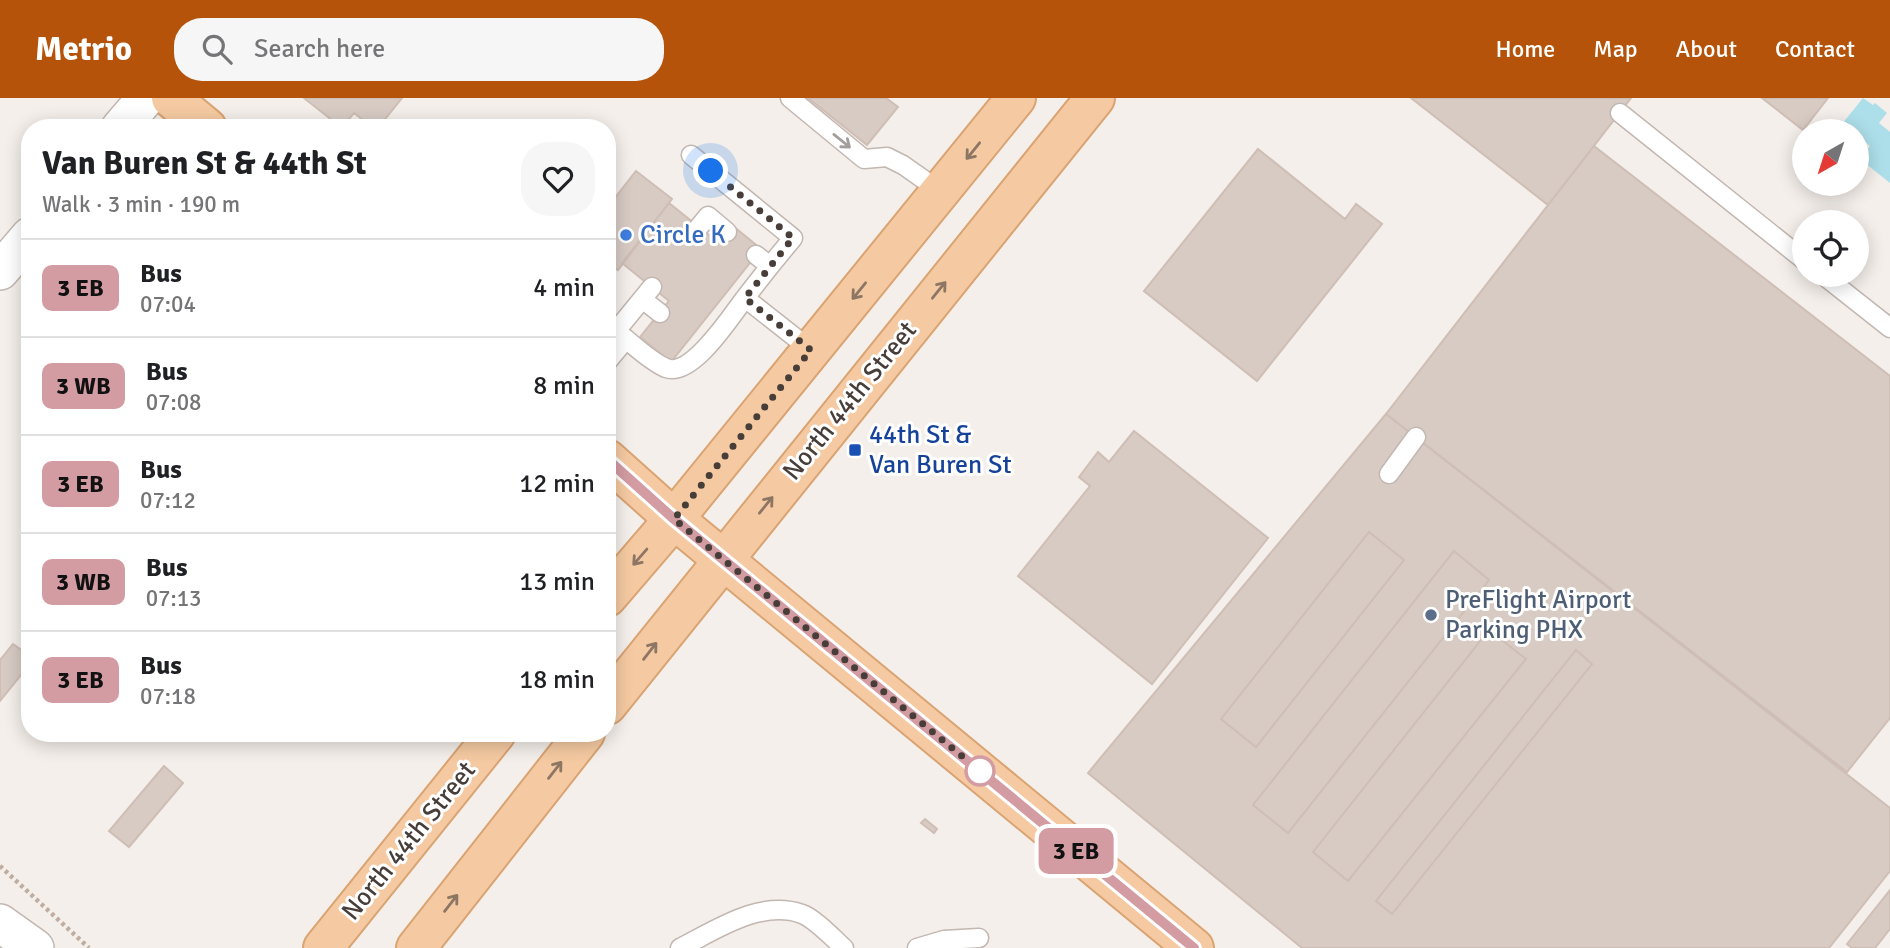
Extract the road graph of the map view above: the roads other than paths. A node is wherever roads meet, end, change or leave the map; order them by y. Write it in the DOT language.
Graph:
graph roads {
  1 [pos="146,98"];
  2 [pos="171,98"];
  3 [pos="790,98"];
  4 [pos="1095,98"];
  5 [pos="1005,105"];
  6 [pos="1620,113"];
  7 [pos="128,119"];
  8 [pos="196,119"];
  9 [pos="691,155"];
  10 [pos="940,191"];
  11 [pos="699,227"];
  12 [pos="727,232"];
  13 [pos="21,246"];
  14 [pos="1792,250"];
  15 [pos="0,271"];
  16 [pos="1838,287"];
  17 [pos="744,290"];
  18 [pos="660,313"];
  19 [pos="1890,328"];
  20 [pos="626,339"];
  21 [pos="811,350"];
  22 [pos="616,351"];
  23 [pos="1416,438"];
  24 [pos="616,467"];
  25 [pos="1389,474"];
  26 [pos="674,519"];
  27 [pos="724,559"];
  28 [pos="616,587"];
  29 [pos="616,694"];
  30 [pos="489,742"];
  31 [pos="577,742"];
  32 [pos="0,923"];
  33 [pos="979,938"];
  34 [pos="32,948"];
  35 [pos="323,948"];
  36 [pos="416,948"];
  37 [pos="680,948"];
  38 [pos="844,948"];
  39 [pos="916,948"];
  40 [pos="1194,948"];
  1 -- 7 [label="street"];
  2 -- 8 [label="main road"];
  3 -- 10 [label="lane, one-way"];
  27 -- 4 [label="main road, North 44th Street, one-way"];
  5 -- 10 [label="main road, one-way"];
  6 -- 14 [label="lane"];
  9 -- 17 [label="lane"];
  10 -- 21 [label="main road, one-way"];
  11 -- 12 [label="lane"];
  13 -- 15 [label="street"];
  16 -- 19 [label="lane"];
  17 -- 20 [label="lane"];
  17 -- 21 [label="lane"];
  18 -- 20 [label="lane"];
  20 -- 22 [label="lane"];
  21 -- 26 [label="main road"];
  23 -- 25 [label="lane"];
  24 -- 26 [label="main road"];
  26 -- 27 [label="main road"];
  26 -- 28 [label="main road, one-way"];
  29 -- 27 [label="main road, North 44th Street, one-way"];
  27 -- 40 [label="main road"];
  30 -- 35 [label="main road, North 44th Street"];
  36 -- 31 [label="main road, one-way"];
  32 -- 34 [label="street"];
  33 -- 39 [label="lane"];
  37 -- 38 [label="lane"];
}
